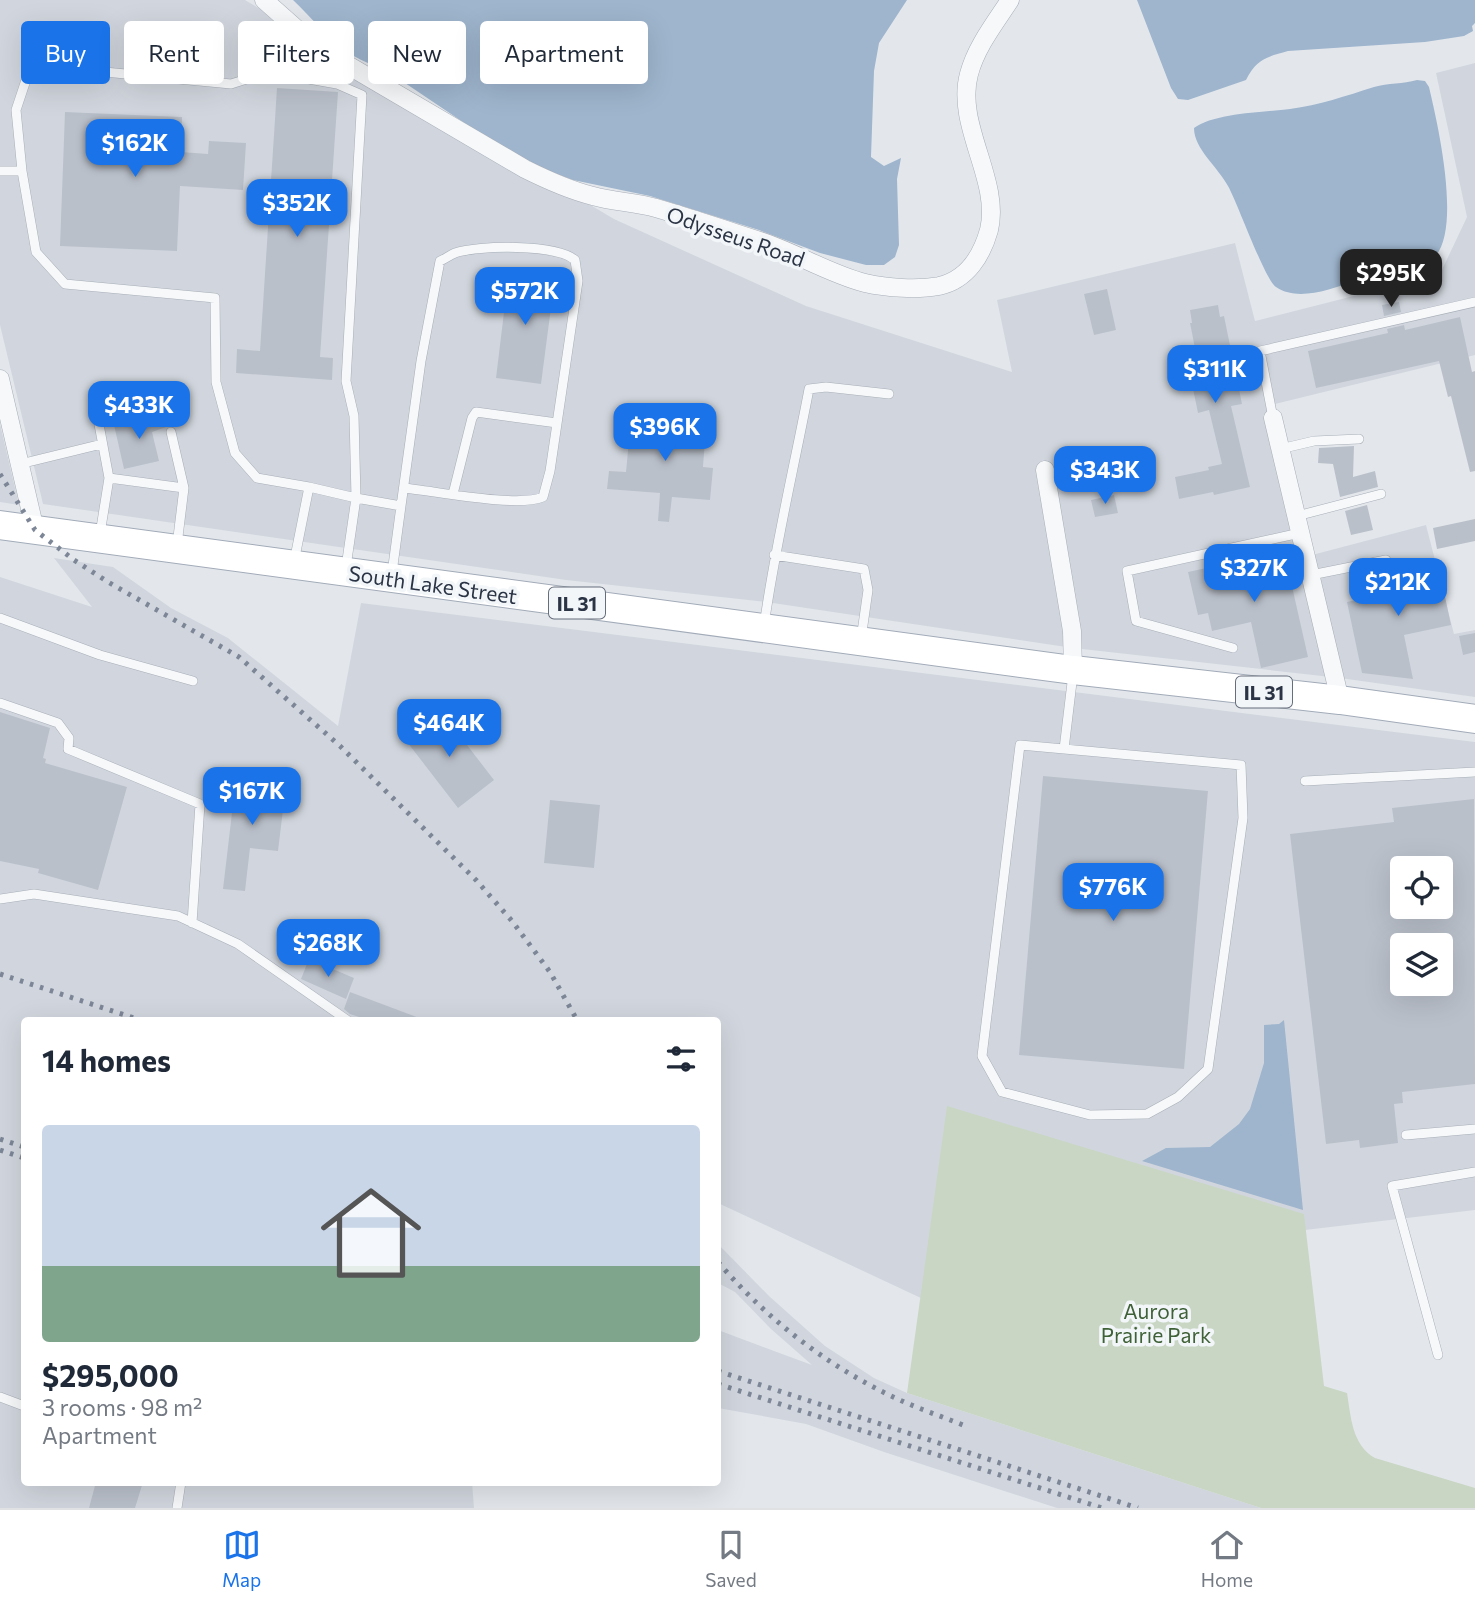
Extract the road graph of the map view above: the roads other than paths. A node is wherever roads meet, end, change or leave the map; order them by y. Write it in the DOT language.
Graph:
graph roads {
  1 [pos="264,0"];
  2 [pos="1010,0"];
  3 [pos="0,171"];
  4 [pos="22,171"];
  5 [pos="1475,302"];
  6 [pos="0,379"];
  7 [pos="889,394"];
  8 [pos="137,413"];
  9 [pos="1273,418"];
  10 [pos="557,423"];
  11 [pos="171,432"];
  12 [pos="1359,439"];
  13 [pos="102,444"];
  14 [pos="1280,449"];
  15 [pos="20,464"];
  16 [pos="1045,470"];
  17 [pos="109,478"];
  18 [pos="309,487"];
  19 [pos="184,488"];
  20 [pos="404,488"];
  21 [pos="453,494"];
  22 [pos="1381,494"];
  23 [pos="356,498"];
  24 [pos="401,506"];
  25 [pos="1298,524"];
  26 [pos="0,525"];
  27 [pos="35,530"];
  28 [pos="100,539"];
  29 [pos="177,550"];
  30 [pos="774,555"];
  31 [pos="1386,559"];
  32 [pos="294,565"];
  33 [pos="345,572"];
  34 [pos="1311,575"];
  35 [pos="391,578"];
  36 [pos="0,618"];
  37 [pos="763,628"];
  38 [pos="861,641"];
  39 [pos="1233,648"];
  40 [pos="1073,670"];
  41 [pos="193,681"];
  42 [pos="1340,700"];
  43 [pos="0,703"];
  44 [pos="1475,719"];
  45 [pos="1063,749"];
  46 [pos="1475,772"];
  47 [pos="1305,781"];
  48 [pos="0,899"];
  49 [pos="192,923"];
  50 [pos="343,1017"];
  51 [pos="1475,1129"];
  52 [pos="1406,1135"];
  53 [pos="1475,1172"];
  54 [pos="1437,1356"];
  55 [pos="0,1396"];
  56 [pos="21,1405"];
  57 [pos="180,1486"];
  58 [pos="177,1508"];
  1 -- 2 [label="street, Odysseus Road"];
  3 -- 4 [label="lane"];
  4 -- 18 [label="lane"];
  4 -- 23 [label="lane"];
  5 -- 9 [label="lane"];
  6 -- 15 [label="street"];
  7 -- 30 [label="lane"];
  8 -- 13 [label="lane"];
  9 -- 14 [label="street"];
  10 -- 20 [label="lane"];
  10 -- 21 [label="lane"];
  10 -- 21 [label="lane"];
  11 -- 19 [label="lane"];
  12 -- 14 [label="lane"];
  13 -- 15 [label="lane"];
  13 -- 17 [label="lane"];
  14 -- 25 [label="street"];
  15 -- 27 [label="street"];
  16 -- 40 [label="street"];
  17 -- 19 [label="lane"];
  17 -- 28 [label="lane"];
  18 -- 23 [label="lane"];
  18 -- 32 [label="lane"];
  19 -- 29 [label="lane"];
  20 -- 21 [label="lane"];
  20 -- 24 [label="lane"];
  22 -- 25 [label="lane"];
  23 -- 24 [label="lane"];
  23 -- 33 [label="lane"];
  24 -- 35 [label="lane"];
  25 -- 34 [label="street"];
  25 -- 39 [label="lane"];
  26 -- 27 [label="main road, South Lake Street / IL 31"];
  27 -- 28 [label="main road, South Lake Street / IL 31"];
  28 -- 29 [label="main road, South Lake Street / IL 31"];
  29 -- 32 [label="main road, South Lake Street / IL 31"];
  30 -- 37 [label="lane"];
  30 -- 38 [label="lane"];
  31 -- 34 [label="lane"];
  32 -- 33 [label="main road, South Lake Street / IL 31"];
  33 -- 35 [label="main road, South Lake Street / IL 31"];
  34 -- 42 [label="street"];
  35 -- 37 [label="main road, South Lake Street / IL 31"];
  36 -- 41 [label="lane"];
  37 -- 38 [label="main road, South Lake Street / IL 31"];
  38 -- 40 [label="main road, South Lake Street / IL 31"];
  40 -- 42 [label="main road, IL 31"];
  40 -- 45 [label="lane"];
  42 -- 44 [label="main road, IL 31"];
  43 -- 49 [label="lane"];
  45 -- 45 [label="lane"];
  46 -- 47 [label="lane"];
  48 -- 49 [label="lane"];
  49 -- 50 [label="lane"];
  51 -- 52 [label="lane"];
  53 -- 54 [label="lane"];
  55 -- 56 [label="lane"];
  57 -- 58 [label="lane"];
}
